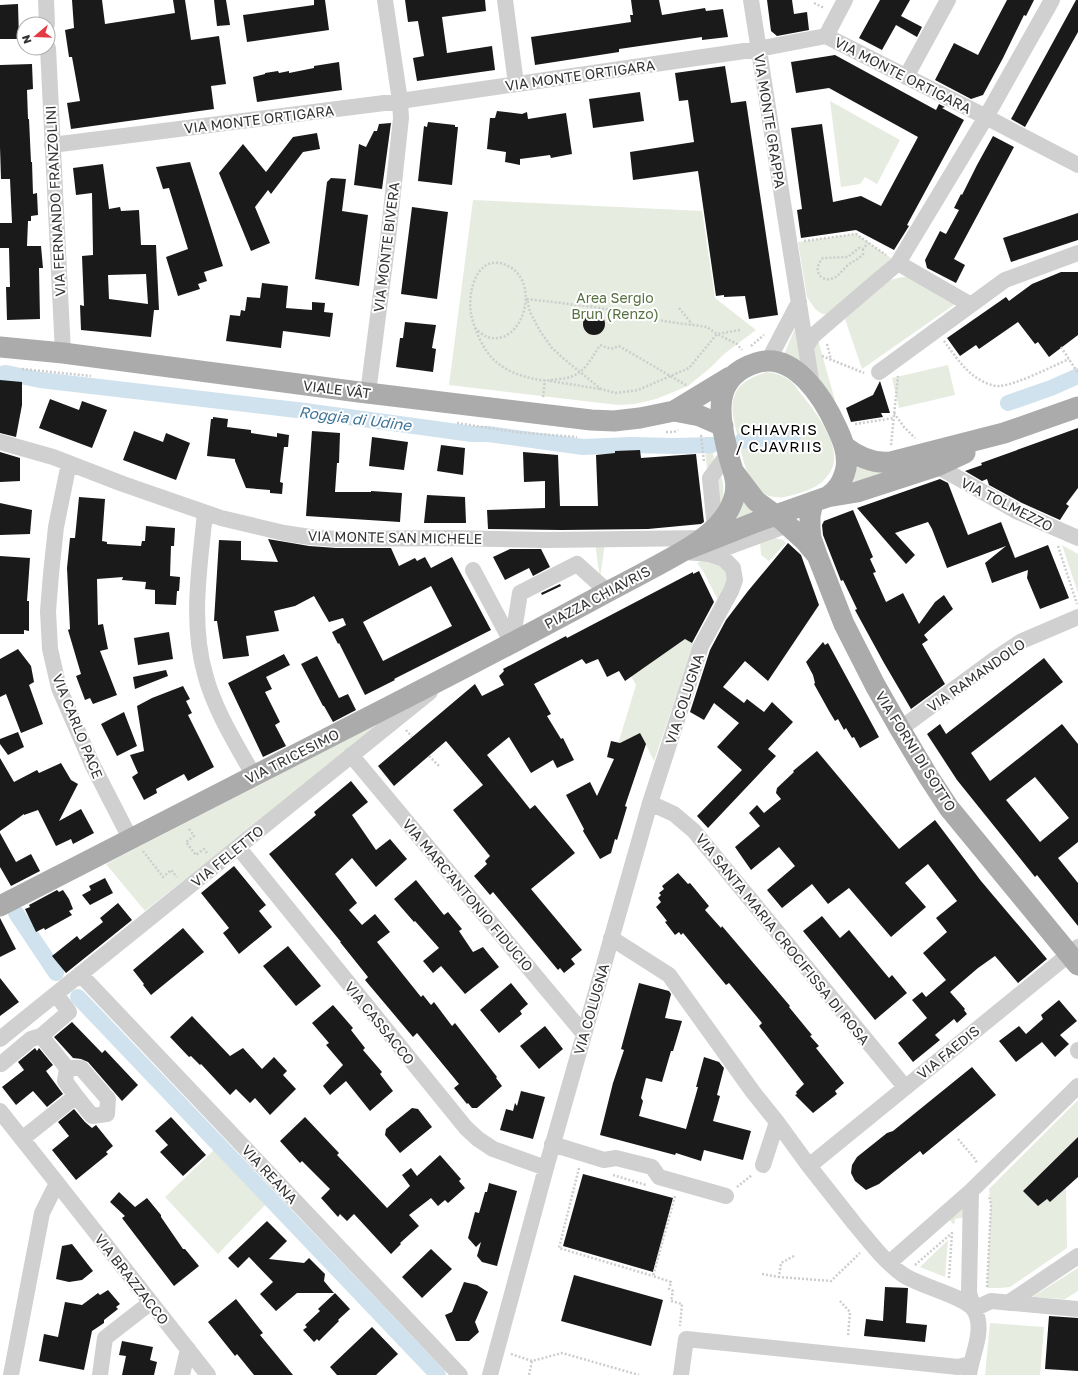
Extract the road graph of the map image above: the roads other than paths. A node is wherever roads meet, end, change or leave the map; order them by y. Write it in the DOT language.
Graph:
graph roads {
  1 [pos="46,0"];
  2 [pos="385,0"];
  3 [pos="505,0"];
  4 [pos="751,0"];
  5 [pos="845,0"];
  6 [pos="948,0"];
  7 [pos="1052,0"];
  8 [pos="47,16"];
  9 [pos="826,36"];
  10 [pos="758,49"];
  11 [pos="48,56"];
  12 [pos="906,77"];
  13 [pos="516,84"];
  14 [pos="400,101"];
  15 [pos="986,117"];
  16 [pos="52,145"];
  17 [pos="1078,165"];
  18 [pos="1078,253"];
  19 [pos="898,263"];
  20 [pos="799,302"];
  21 [pos="971,305"];
  22 [pos="806,347"];
  23 [pos="0,348"];
  24 [pos="63,353"];
  25 [pos="768,361"];
  26 [pos="879,372"];
  27 [pos="730,377"];
  28 [pos="812,386"];
  29 [pos="368,393"];
  30 [pos="1078,407"];
  31 [pos="674,411"];
  32 [pos="723,426"];
  33 [pos="0,442"];
  34 [pos="844,446"];
  35 [pos="929,453"];
  36 [pos="69,463"];
  37 [pos="731,463"];
  38 [pos="820,500"];
  39 [pos="205,513"];
  40 [pos="782,520"];
  41 [pos="1078,538"];
  42 [pos="612,539"];
  43 [pos="710,540"];
  44 [pos="683,552"];
  45 [pos="816,555"];
  46 [pos="473,570"];
  47 [pos="608,592"];
  48 [pos="1078,617"];
  49 [pos="512,643"];
  50 [pos="701,646"];
  51 [pos="455,673"];
  52 [pos="900,729"];
  53 [pos="351,756"];
  54 [pos="254,776"];
  55 [pos="650,803"];
  56 [pos="135,843"];
  57 [pos="238,847"];
  58 [pos="0,906"];
  59 [pos="611,938"];
  60 [pos="1075,955"];
  61 [pos="67,985"];
  62 [pos="584,1034"];
  63 [pos="41,1036"];
  64 [pos="0,1039"];
  65 [pos="1,1064"];
  66 [pos="67,1068"];
  67 [pos="1078,1086"];
  68 [pos="905,1087"];
  69 [pos="76,1096"];
  70 [pos="0,1111"];
  71 [pos="777,1122"];
  72 [pos="22,1139"];
  73 [pos="552,1144"];
  74 [pos="814,1161"];
  75 [pos="763,1165"];
  76 [pos="546,1168"];
  77 [pos="56,1183"];
  78 [pos="971,1191"];
  79 [pos="726,1196"];
  80 [pos="1078,1256"];
  81 [pos="889,1263"];
  82 [pos="150,1302"];
  83 [pos="1008,1303"];
  84 [pos="974,1309"];
  85 [pos="1078,1309"];
  86 [pos="188,1349"];
  87 [pos="970,1369"];
  88 [pos="11,1375"];
  89 [pos="100,1375"];
  90 [pos="182,1375"];
  91 [pos="208,1375"];
  92 [pos="460,1375"];
  93 [pos="490,1375"];
  94 [pos="681,1375"];
  1 -- 8 [label="street"];
  2 -- 14 [label="street, VIA MONTE BIVERA"];
  3 -- 13 [label="street"];
  4 -- 10 [label="street, VIA MONTE GRAPPA"];
  5 -- 9 [label="street"];
  6 -- 12 [label="street"];
  7 -- 15 [label="street"];
  9 -- 10 [label="street, VIA MONTE ORTIGARA"];
  9 -- 12 [label="street, VIA MONTE ORTIGARA"];
  10 -- 13 [label="street, VIA MONTE ORTIGARA"];
  10 -- 20 [label="street, VIA MONTE GRAPPA"];
  11 -- 16 [label="street, VIA FERNANDO FRANZOLINI"];
  12 -- 15 [label="street, VIA MONTE ORTIGARA"];
  13 -- 14 [label="street, VIA MONTE ORTIGARA"];
  14 -- 16 [label="street, VIA MONTE ORTIGARA"];
  14 -- 29 [label="street, VIA MONTE BIVERA"];
  15 -- 17 [label="street, VIA MONTE ORTIGARA"];
  15 -- 19 [label="street"];
  16 -- 24 [label="street, VIA FERNANDO FRANZOLINI"];
  18 -- 21 [label="street"];
  19 -- 21 [label="street"];
  19 -- 22 [label="street"];
  20 -- 22 [label="street, VIA MONTE GRAPPA"];
  20 -- 25 [label="street"];
  21 -- 26 [label="street"];
  22 -- 28 [label="street, VIA MONTE GRAPPA"];
  23 -- 24 [label="main road, VIALE VÂT"];
  24 -- 29 [label="main road, VIALE VÂT"];
  25 -- 27 [label="main road, PIAZZA CHIAVRIS"];
  25 -- 28 [label="main road, PIAZZA CHIAVRIS"];
  27 -- 31 [label="main road, VIALE VÂT"];
  27 -- 32 [label="main road, PIAZZA CHIAVRIS"];
  28 -- 34 [label="main road, PIAZZA CHIAVRIS"];
  29 -- 31 [label="main road, VIALE VÂT"];
  30 -- 35 [label="main road"];
  31 -- 32 [label="main road, VIALE VÂT"];
  32 -- 37 [label="main road, PIAZZA CHIAVRIS"];
  33 -- 36 [label="street, VIA MONTE SAN MICHELE"];
  34 -- 35 [label="main road"];
  34 -- 38 [label="main road, PIAZZA CHIAVRIS"];
  35 -- 38 [label="main road, PIAZZA CHIAVRIS"];
  35 -- 41 [label="street, VIA TOLMEZZO"];
  36 -- 39 [label="street, VIA MONTE SAN MICHELE"];
  36 -- 56 [label="street, VIA CARLO PACE"];
  37 -- 40 [label="main road, PIAZZA CHIAVRIS"];
  37 -- 43 [label="main road, PIAZZA CHIAVRIS"];
  38 -- 40 [label="main road, PIAZZA CHIAVRIS"];
  38 -- 45 [label="main road, VIA FORNI DI SOTTO"];
  39 -- 42 [label="street, VIA MONTE SAN MICHELE"];
  39 -- 54 [label="street"];
  40 -- 43 [label="street, PIAZZA CHIAVRIS"];
  40 -- 44 [label="main road, PIAZZA CHIAVRIS"];
  40 -- 45 [label="main road, VIA FORNI DI SOTTO"];
  42 -- 43 [label="street, PIAZZA CHIAVRIS"];
  43 -- 44 [label="main road, PIAZZA CHIAVRIS"];
  43 -- 50 [label="street, PIAZZA CHIAVRIS"];
  44 -- 47 [label="main road, PIAZZA CHIAVRIS"];
  45 -- 52 [label="main road, VIA FORNI DI SOTTO"];
  46 -- 49 [label="street"];
  47 -- 49 [label="main road, PIAZZA CHIAVRIS"];
  47 -- 49 [label="street"];
  48 -- 52 [label="street, VIA RAMANDOLO"];
  49 -- 51 [label="main road, VIA TRICESIMO"];
  50 -- 55 [label="street, VIA COLUGNA"];
  51 -- 53 [label="street, VIA FELETTO"];
  51 -- 54 [label="main road, VIA TRICESIMO"];
  52 -- 60 [label="main road, VIA FORNI DI SOTTO"];
  53 -- 57 [label="street, VIA FELETTO"];
  53 -- 62 [label="street, VIA MARC'ANTONIO FIDUCIO"];
  54 -- 56 [label="main road, VIA TRICESIMO"];
  55 -- 59 [label="street, VIA COLUGNA"];
  55 -- 68 [label="street, VIA SANTA MARIA CROCIFISSA DI ROSA"];
  56 -- 58 [label="main road, VIA TRICESIMO"];
  57 -- 61 [label="street, VIA FELETTO"];
  57 -- 76 [label="street, VIA CASSACCO"];
  59 -- 62 [label="street, VIA COLUGNA"];
  59 -- 71 [label="street"];
  60 -- 68 [label="street, VIA FAEDIS"];
  61 -- 63 [label="street"];
  61 -- 64 [label="street, VIA FELETTO"];
  61 -- 92 [label="street, VIA REANA"];
  62 -- 73 [label="street, VIA COLUGNA"];
  63 -- 65 [label="street"];
  63 -- 66 [label="street"];
  66 -- 69 [label="street"];
  66 -- 69 [label="street"];
  67 -- 78 [label="street"];
  68 -- 74 [label="street, VIA FAEDIS"];
  69 -- 72 [label="street"];
  70 -- 72 [label="street, VIA BRAZZACCO"];
  71 -- 74 [label="street"];
  71 -- 75 [label="street"];
  72 -- 77 [label="street, VIA BRAZZACCO"];
  73 -- 76 [label="street, VIA COLUGNA"];
  73 -- 79 [label="street"];
  74 -- 81 [label="street"];
  76 -- 93 [label="street, VIA COLUGNA"];
  77 -- 82 [label="street, VIA BRAZZACCO"];
  77 -- 88 [label="street"];
  78 -- 81 [label="street"];
  78 -- 84 [label="street"];
  80 -- 83 [label="street"];
  81 -- 84 [label="street"];
  82 -- 86 [label="street, VIA BRAZZACCO"];
  82 -- 89 [label="street"];
  83 -- 84 [label="street"];
  83 -- 85 [label="street"];
  84 -- 87 [label="street"];
  86 -- 90 [label="street"];
  86 -- 91 [label="street, VIA BRAZZACCO"];
  87 -- 94 [label="street"];
}
